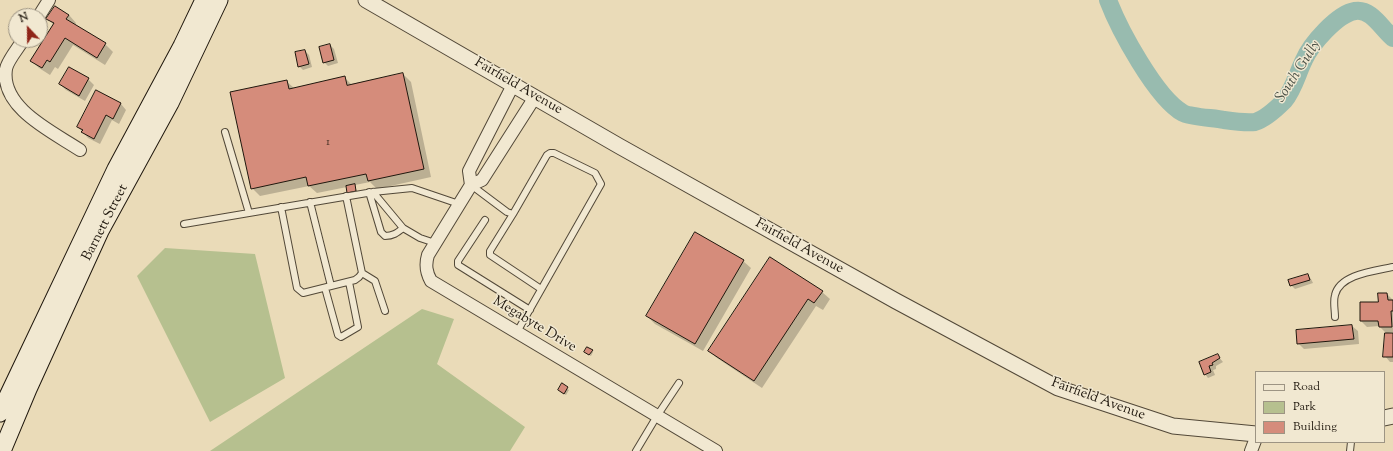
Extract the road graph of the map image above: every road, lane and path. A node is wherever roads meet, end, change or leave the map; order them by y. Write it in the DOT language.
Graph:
graph roads {
  1 [pos="204,0"];
  2 [pos="218,0"];
  3 [pos="366,0"];
  4 [pos="18,48"];
  5 [pos="513,85"];
  6 [pos="535,97"];
  7 [pos="225,132"];
  8 [pos="80,150"];
  9 [pos="471,185"];
  10 [pos="371,192"];
  11 [pos="346,196"];
  12 [pos="310,202"];
  13 [pos="459,204"];
  14 [pos="281,207"];
  15 [pos="249,213"];
  16 [pos="513,214"];
  17 [pos="485,220"];
  18 [pos="184,224"];
  19 [pos="404,228"];
  20 [pos="435,243"];
  21 [pos="1393,267"];
  22 [pos="362,273"];
  23 [pos="349,282"];
  24 [pos="328,287"];
  25 [pos="541,289"];
  26 [pos="530,310"];
  27 [pos="385,311"];
  28 [pos="1335,317"];
  29 [pos="517,332"];
  30 [pos="679,383"];
  31 [pos="0,413"];
  32 [pos="657,416"];
  33 [pos="1255,434"];
  34 [pos="1255,441"];
  35 [pos="2,451"];
  36 [pos="636,451"];
  37 [pos="716,451"];
  38 [pos="1251,451"];
  1 -- 31 [label="main road, Barnett Street"];
  2 -- 35 [label="main road, Barnett Street"];
  3 -- 5 [label="street, Fairfield Avenue"];
  4 -- 8 [label="street"];
  5 -- 6 [label="street, Fairfield Avenue"];
  5 -- 9 [label="street"];
  6 -- 9 [label="street, Megabyte Drive"];
  6 -- 33 [label="street, Fairfield Avenue"];
  7 -- 15 [label="lane"];
  9 -- 13 [label="street, Megabyte Drive"];
  9 -- 16 [label="lane"];
  10 -- 11 [label="lane"];
  10 -- 13 [label="lane"];
  10 -- 19 [label="lane"];
  10 -- 19 [label="lane"];
  11 -- 12 [label="lane"];
  11 -- 22 [label="lane"];
  12 -- 14 [label="lane"];
  12 -- 24 [label="lane"];
  13 -- 20 [label="street, Megabyte Drive"];
  14 -- 15 [label="lane"];
  14 -- 24 [label="lane"];
  15 -- 18 [label="lane"];
  16 -- 25 [label="lane"];
  16 -- 25 [label="lane"];
  17 -- 26 [label="lane"];
  19 -- 20 [label="lane"];
  20 -- 29 [label="street, Megabyte Drive"];
  21 -- 28 [label="lane"];
  22 -- 23 [label="lane"];
  22 -- 27 [label="lane"];
  23 -- 24 [label="lane"];
  23 -- 24 [label="lane"];
  25 -- 26 [label="lane"];
  26 -- 29 [label="lane"];
  29 -- 32 [label="street, Megabyte Drive"];
  30 -- 32 [label="lane"];
  32 -- 36 [label="lane"];
  32 -- 37 [label="street, Megabyte Drive"];
  34 -- 38 [label="street"];
}
